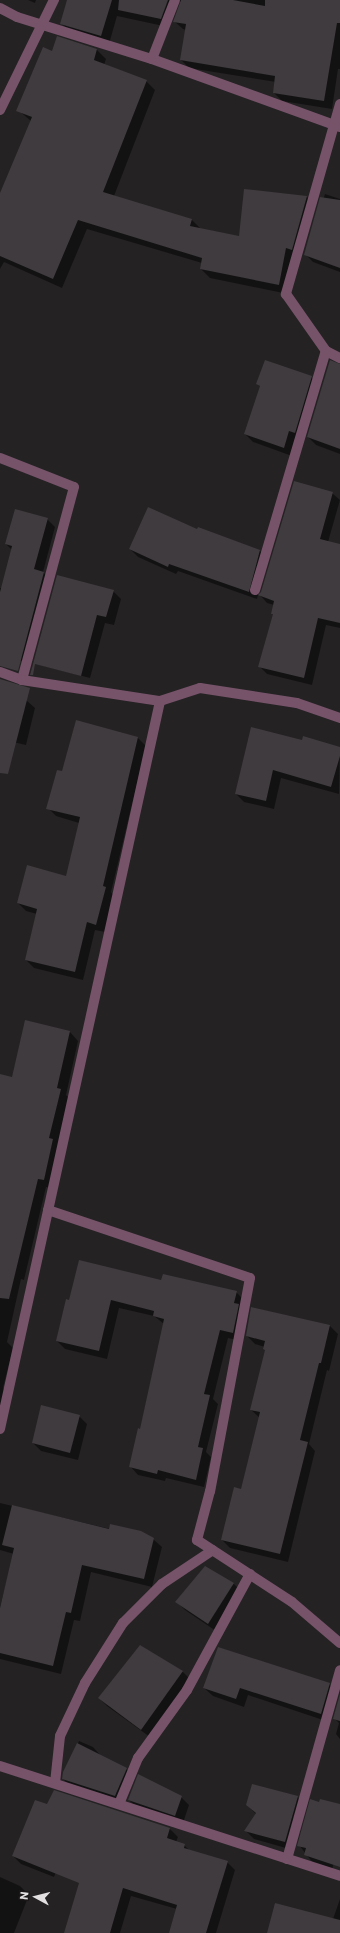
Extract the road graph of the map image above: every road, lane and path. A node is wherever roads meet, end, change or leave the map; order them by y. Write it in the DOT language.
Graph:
graph roads {
  1 [pos="54,0"];
  2 [pos="175,0"];
  3 [pos="0,8"];
  4 [pos="42,25"];
  5 [pos="152,59"];
  6 [pos="340,104"];
  7 [pos="0,110"];
  8 [pos="337,127"];
  9 [pos="326,351"];
  10 [pos="340,358"];
  11 [pos="0,458"];
  12 [pos="254,590"];
  13 [pos="0,672"];
  14 [pos="22,680"];
  15 [pos="160,701"];
  16 [pos="340,718"];
  17 [pos="48,1210"];
  18 [pos="0,1429"];
  19 [pos="213,1550"];
  20 [pos="250,1574"];
  21 [pos="340,1644"];
  22 [pos="340,1670"];
  23 [pos="0,1766"];
  24 [pos="55,1784"];
  25 [pos="119,1804"];
  26 [pos="287,1859"];
  27 [pos="340,1876"];
  1 -- 4 [label="street"];
  2 -- 5 [label="street"];
  3 -- 4 [label="street"];
  4 -- 5 [label="street"];
  4 -- 7 [label="street"];
  5 -- 8 [label="street"];
  6 -- 8 [label="street"];
  8 -- 9 [label="street"];
  9 -- 10 [label="street"];
  9 -- 12 [label="street"];
  11 -- 14 [label="street"];
  13 -- 14 [label="street"];
  14 -- 15 [label="street"];
  15 -- 16 [label="street"];
  15 -- 17 [label="street"];
  17 -- 18 [label="street"];
  17 -- 19 [label="street"];
  19 -- 20 [label="street"];
  19 -- 24 [label="street"];
  20 -- 21 [label="street"];
  20 -- 25 [label="street"];
  22 -- 26 [label="street"];
  23 -- 24 [label="street"];
  24 -- 25 [label="street"];
  25 -- 26 [label="street"];
  26 -- 27 [label="street"];
}
